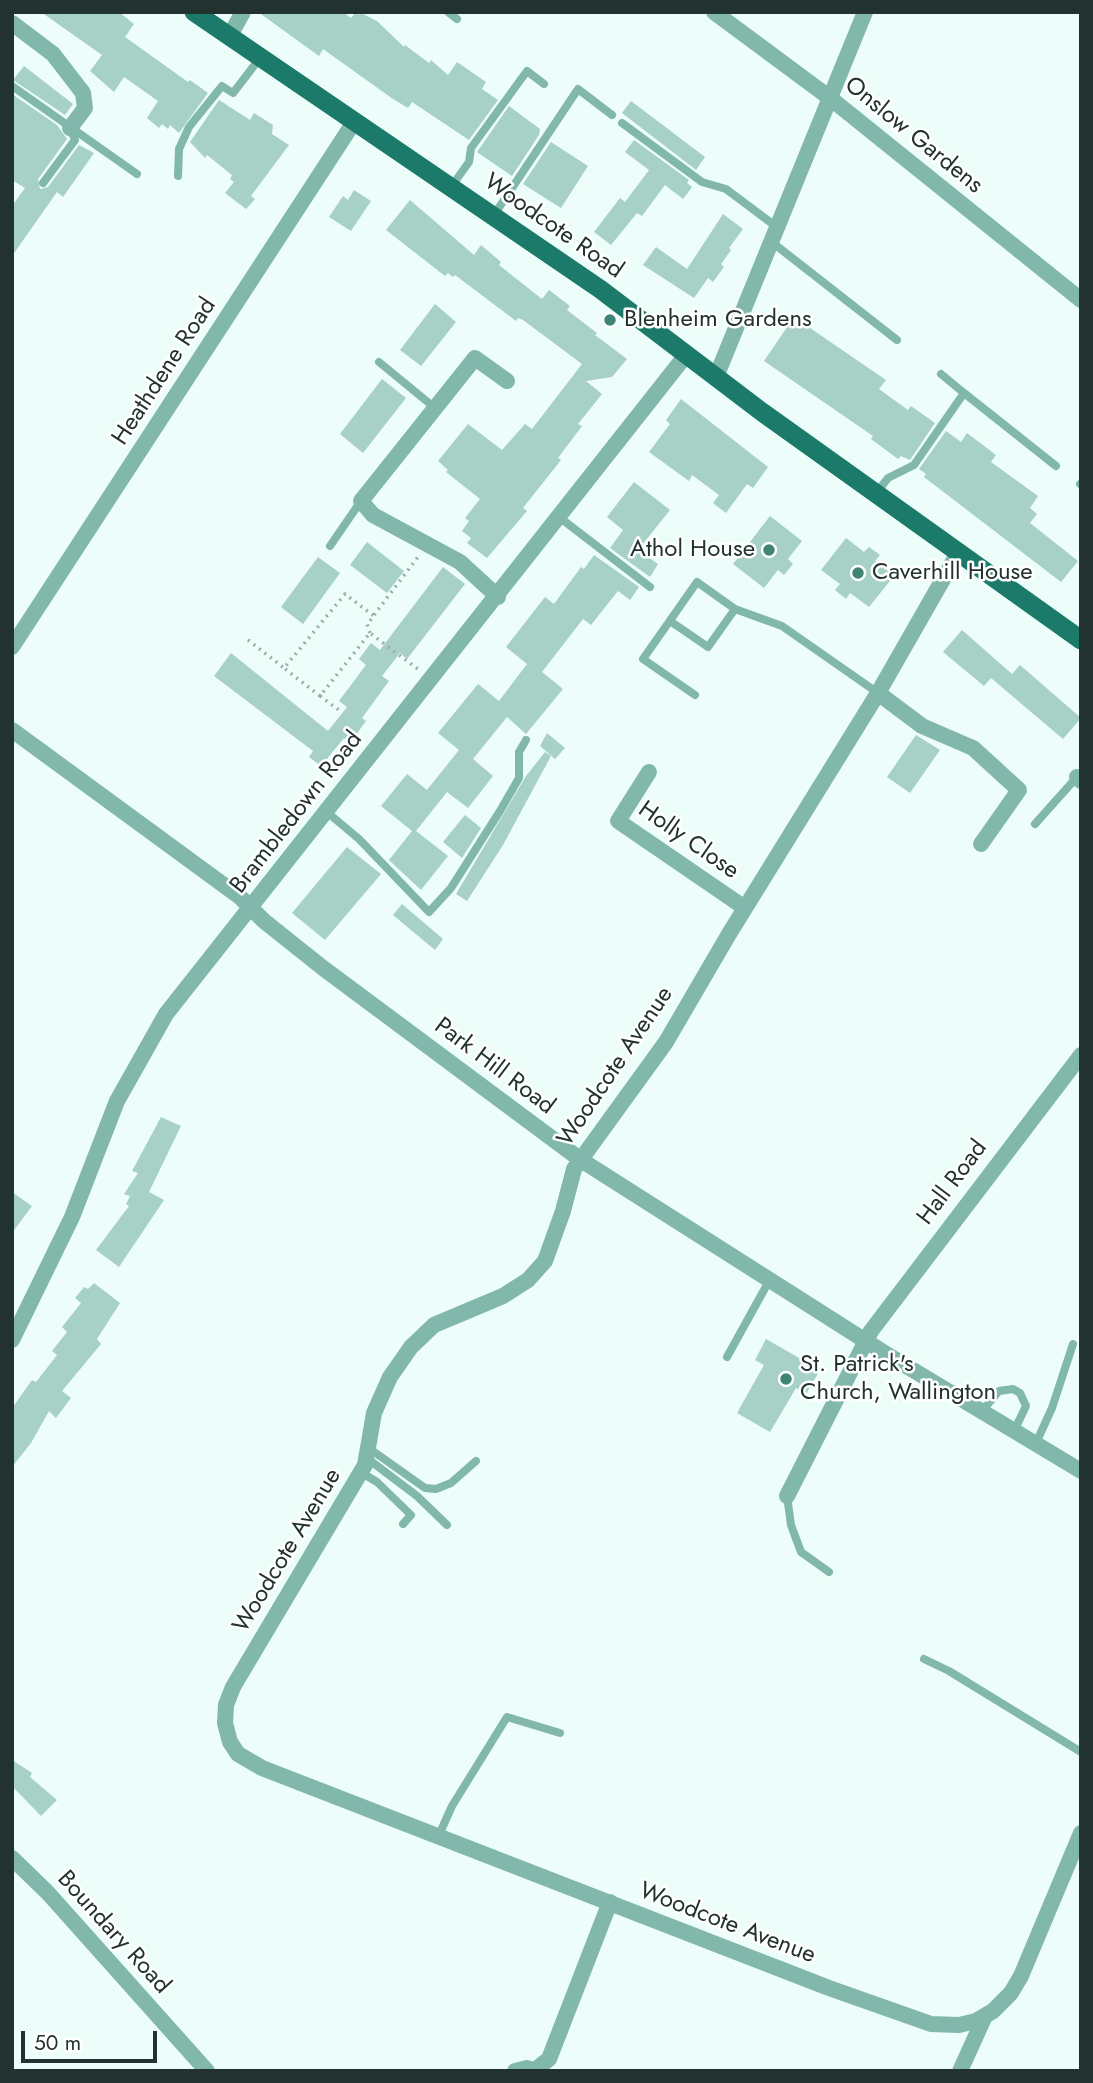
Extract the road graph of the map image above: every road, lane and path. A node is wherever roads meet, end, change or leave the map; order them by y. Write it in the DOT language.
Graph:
graph roads {
  1 [pos="194,12"];
  2 [pos="243,12"];
  3 [pos="448,12"];
  4 [pos="715,12"];
  5 [pos="865,12"];
  6 [pos="457,19"];
  7 [pos="12,23"];
  8 [pos="229,37"];
  9 [pos="260,58"];
  10 [pos="544,83"];
  11 [pos="12,86"];
  12 [pos="830,98"];
  13 [pos="612,115"];
  14 [pos="354,122"];
  15 [pos="622,122"];
  16 [pos="70,128"];
  17 [pos="137,174"];
  18 [pos="178,176"];
  19 [pos="43,183"];
  20 [pos="451,187"];
  21 [pos="494,215"];
  22 [pos="775,236"];
  23 [pos="1081,300"];
  24 [pos="897,340"];
  25 [pos="686,355"];
  26 [pos="379,362"];
  27 [pos="941,374"];
  28 [pos="716,377"];
  29 [pos="507,381"];
  30 [pos="964,393"];
  31 [pos="435,408"];
  32 [pos="1056,466"];
  33 [pos="875,494"];
  34 [pos="361,501"];
  35 [pos="559,517"];
  36 [pos="427,545"];
  37 [pos="330,546"];
  38 [pos="958,554"];
  39 [pos="650,587"];
  40 [pos="498,597"];
  41 [pos="735,609"];
  42 [pos="374,615"];
  43 [pos="670,621"];
  44 [pos="370,633"];
  45 [pos="248,640"];
  46 [pos="1081,640"];
  47 [pos="12,647"];
  48 [pos="284,668"];
  49 [pos="431,680"];
  50 [pos="878,693"];
  51 [pos="695,695"];
  52 [pos="320,696"];
  53 [pos="339,710"];
  54 [pos="12,730"];
  55 [pos="526,740"];
  56 [pos="649,772"];
  57 [pos="1079,779"];
  58 [pos="328,813"];
  59 [pos="1035,824"];
  60 [pos="981,844"];
  61 [pos="251,908"];
  62 [pos="745,908"];
  63 [pos="1081,1055"];
  64 [pos="581,1160"];
  65 [pos="769,1281"];
  66 [pos="12,1340"];
  67 [pos="865,1340"];
  68 [pos="1073,1344"];
  69 [pos="727,1357"];
  70 [pos="984,1410"];
  71 [pos="1015,1429"];
  72 [pos="1036,1443"];
  73 [pos="367,1461"];
  74 [pos="476,1461"];
  75 [pos="1081,1471"];
  76 [pos="787,1496"];
  77 [pos="403,1524"];
  78 [pos="447,1525"];
  79 [pos="829,1572"];
  80 [pos="924,1659"];
  81 [pos="560,1734"];
  82 [pos="1081,1752"];
  83 [pos="1081,1833"];
  84 [pos="439,1835"];
  85 [pos="12,1858"];
  86 [pos="610,1902"];
  87 [pos="985,2016"];
  88 [pos="207,2071"];
  89 [pos="515,2071"];
  90 [pos="535,2071"];
  91 [pos="960,2071"];
  1 -- 8 [label="main road, Woodcote Road"];
  2 -- 8 [label="street"];
  3 -- 6 [label="lane"];
  4 -- 12 [label="street, Onslow Gardens"];
  5 -- 12 [label="street"];
  7 -- 16 [label="street"];
  8 -- 9 [label="main road, Woodcote Road"];
  9 -- 14 [label="main road, Woodcote Road"];
  9 -- 18 [label="lane"];
  10 -- 20 [label="lane"];
  11 -- 16 [label="lane"];
  12 -- 22 [label="street"];
  12 -- 23 [label="street, Onslow Gardens"];
  13 -- 21 [label="lane"];
  14 -- 20 [label="main road, Woodcote Road"];
  14 -- 47 [label="street, Heathdene Road"];
  15 -- 22 [label="lane"];
  16 -- 17 [label="lane"];
  16 -- 19 [label="lane"];
  20 -- 21 [label="main road, Woodcote Road"];
  21 -- 25 [label="main road, Woodcote Road"];
  22 -- 24 [label="lane"];
  22 -- 28 [label="street"];
  25 -- 28 [label="main road, Woodcote Road"];
  25 -- 35 [label="street, Brambledown Road"];
  26 -- 31 [label="lane"];
  27 -- 30 [label="lane"];
  28 -- 33 [label="main road, Woodcote Road"];
  29 -- 31 [label="street"];
  30 -- 32 [label="lane"];
  30 -- 33 [label="lane"];
  31 -- 34 [label="street"];
  33 -- 38 [label="main road, Woodcote Road"];
  34 -- 36 [label="street"];
  34 -- 37 [label="lane"];
  35 -- 39 [label="lane"];
  35 -- 40 [label="street, Brambledown Road"];
  36 -- 40 [label="street"];
  36 -- 42 [label="path"];
  38 -- 46 [label="main road, Woodcote Road"];
  38 -- 50 [label="street, Woodcote Avenue"];
  40 -- 49 [label="street, Brambledown Road"];
  41 -- 43 [label="lane"];
  41 -- 43 [label="lane"];
  41 -- 50 [label="lane"];
  42 -- 44 [label="path"];
  42 -- 48 [label="path"];
  43 -- 51 [label="lane"];
  44 -- 49 [label="path"];
  44 -- 52 [label="path"];
  45 -- 48 [label="path"];
  48 -- 52 [label="path"];
  49 -- 58 [label="street, Brambledown Road"];
  50 -- 60 [label="street"];
  50 -- 62 [label="street, Woodcote Avenue"];
  52 -- 53 [label="path"];
  54 -- 61 [label="street, Park Hill Road"];
  55 -- 58 [label="lane"];
  56 -- 62 [label="street, Holly Close"];
  57 -- 59 [label="lane"];
  58 -- 61 [label="street, Brambledown Road"];
  61 -- 64 [label="street, Park Hill Road"];
  61 -- 66 [label="street, Brambledown Road"];
  62 -- 64 [label="street, Woodcote Avenue"];
  63 -- 67 [label="street, Hall Road"];
  64 -- 65 [label="street, Park Hill Road"];
  64 -- 73 [label="street, Woodcote Avenue"];
  65 -- 67 [label="street, Park Hill Road"];
  65 -- 69 [label="lane"];
  67 -- 70 [label="street, Park Hill Road"];
  67 -- 76 [label="street, Hall Road"];
  68 -- 72 [label="lane"];
  70 -- 71 [label="street, Park Hill Road"];
  70 -- 71 [label="lane"];
  71 -- 72 [label="street, Park Hill Road"];
  72 -- 75 [label="street, Park Hill Road"];
  73 -- 74 [label="lane"];
  73 -- 77 [label="lane"];
  73 -- 78 [label="lane"];
  73 -- 84 [label="street, Woodcote Avenue"];
  76 -- 79 [label="lane"];
  80 -- 82 [label="lane"];
  81 -- 84 [label="lane"];
  83 -- 87 [label="street, Woodcote Avenue"];
  84 -- 86 [label="street, Woodcote Avenue"];
  85 -- 88 [label="street, Boundary Road"];
  86 -- 87 [label="street, Woodcote Avenue"];
  86 -- 90 [label="street"];
  87 -- 91 [label="street"];
  89 -- 90 [label="street"];
}
